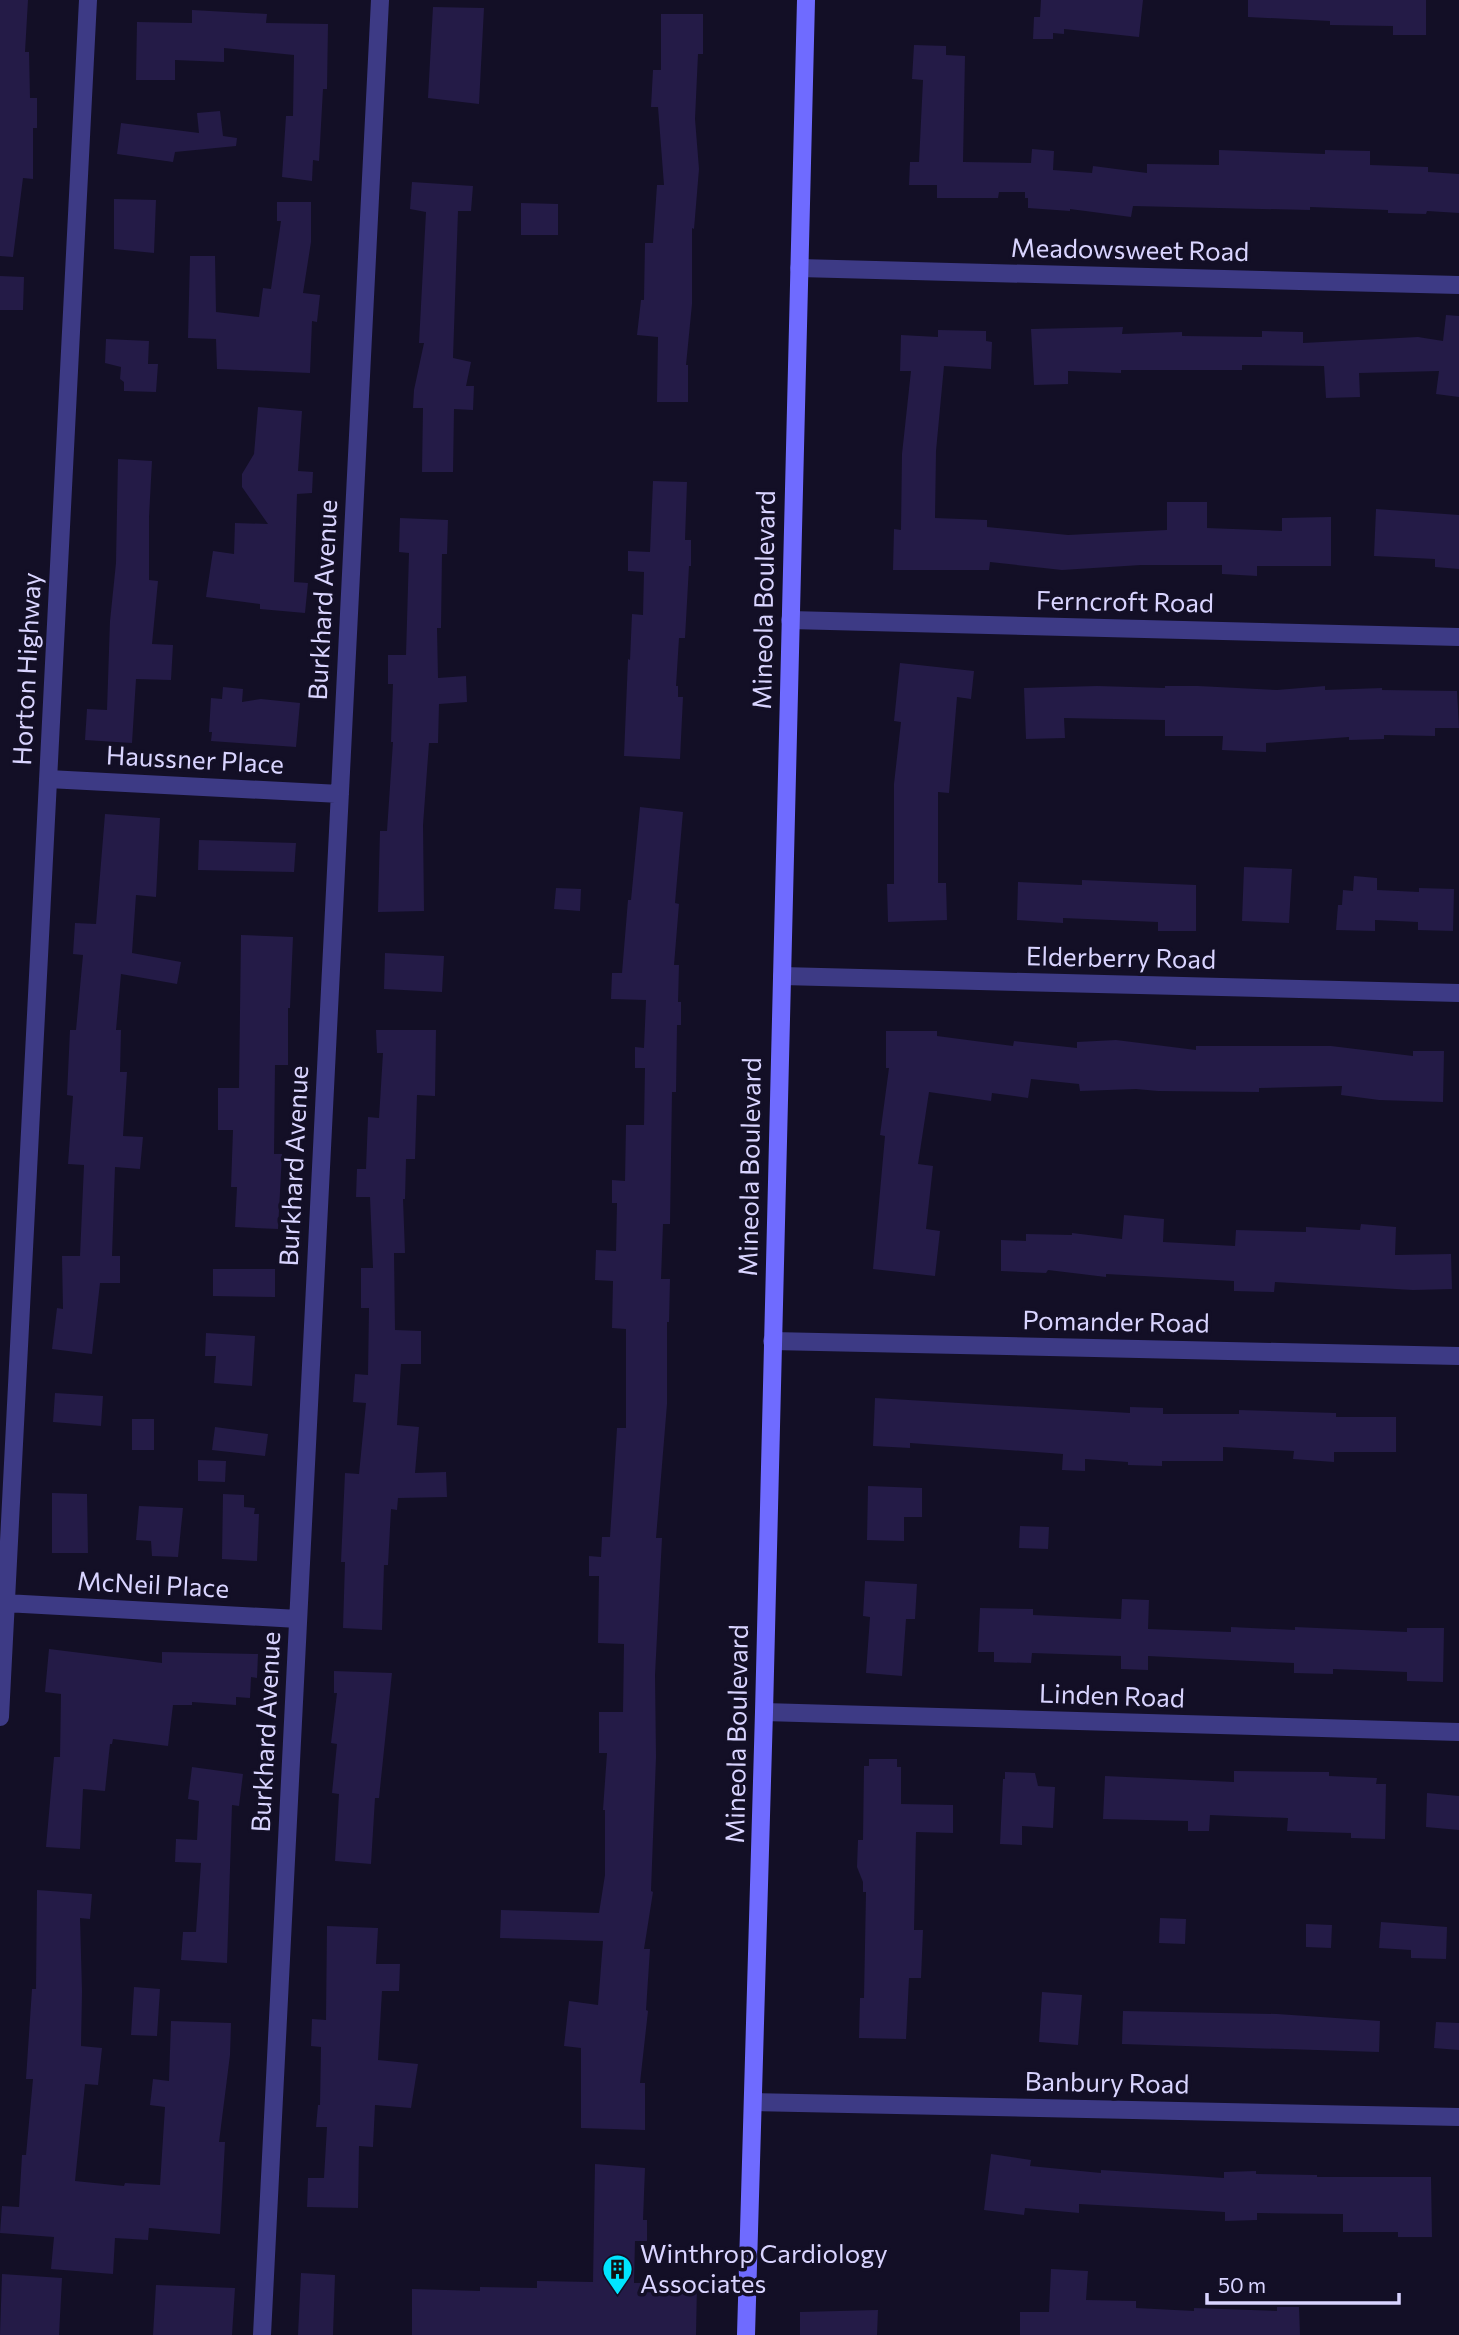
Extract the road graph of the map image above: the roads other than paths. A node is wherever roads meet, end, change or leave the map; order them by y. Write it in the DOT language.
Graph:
graph roads {
  1 [pos="88,0"];
  2 [pos="380,0"];
  3 [pos="806,0"];
  4 [pos="799,268"];
  5 [pos="1459,285"];
  6 [pos="790,620"];
  7 [pos="1459,637"];
  8 [pos="48,779"];
  9 [pos="340,794"];
  10 [pos="782,976"];
  11 [pos="1459,993"];
  12 [pos="772,1341"];
  13 [pos="1459,1356"];
  14 [pos="5,1603"];
  15 [pos="298,1619"];
  16 [pos="764,1712"];
  17 [pos="0,1717"];
  18 [pos="1459,1732"];
  19 [pos="754,2102"];
  20 [pos="1459,2117"];
  21 [pos="262,2335"];
  22 [pos="746,2335"];
  1 -- 8 [label="street, Horton Highway"];
  2 -- 9 [label="street, Burkhard Avenue"];
  3 -- 4 [label="main road, Mineola Boulevard"];
  4 -- 5 [label="street, Meadowsweet Road"];
  4 -- 6 [label="main road, Mineola Boulevard"];
  6 -- 7 [label="street, Ferncroft Road"];
  6 -- 10 [label="main road, Mineola Boulevard"];
  8 -- 9 [label="street, Haussner Place"];
  8 -- 14 [label="street, Horton Highway"];
  9 -- 15 [label="street, Burkhard Avenue"];
  10 -- 11 [label="street, Elderberry Road"];
  10 -- 12 [label="main road, Mineola Boulevard"];
  12 -- 13 [label="street, Pomander Road"];
  12 -- 16 [label="main road, Mineola Boulevard"];
  14 -- 15 [label="street, McNeil Place"];
  14 -- 17 [label="street, Horton Highway"];
  15 -- 21 [label="street, Burkhard Avenue"];
  16 -- 18 [label="street, Linden Road"];
  16 -- 19 [label="main road, Mineola Boulevard"];
  19 -- 20 [label="street, Banbury Road"];
  19 -- 22 [label="main road, Mineola Boulevard"];
}
